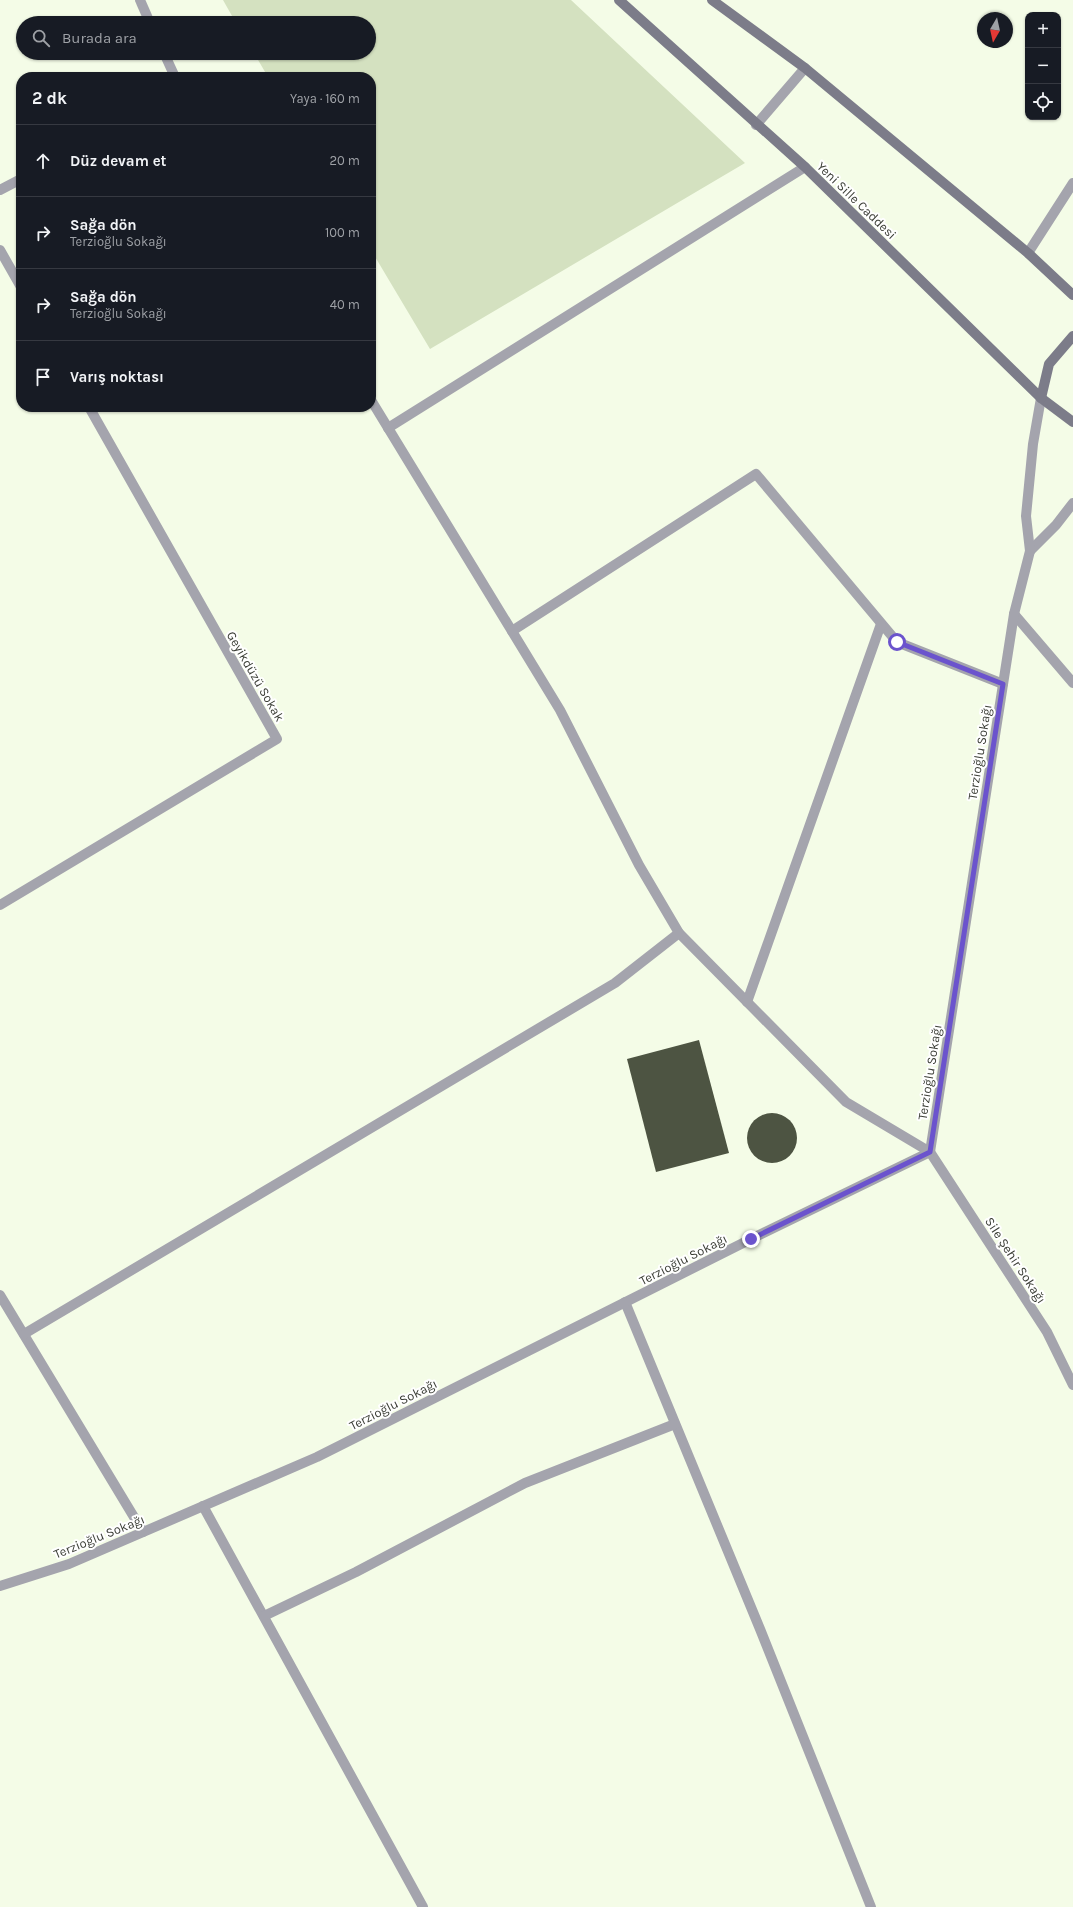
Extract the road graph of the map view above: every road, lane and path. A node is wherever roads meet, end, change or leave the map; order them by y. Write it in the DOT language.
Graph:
graph roads {
  1 [pos="140,0"];
  2 [pos="619,0"];
  3 [pos="712,0"];
  4 [pos="147,16"];
  5 [pos="167,60"];
  6 [pos="805,68"];
  7 [pos="173,72"];
  8 [pos="756,125"];
  9 [pos="805,167"];
  10 [pos="16,182"];
  11 [pos="1073,183"];
  12 [pos="0,190"];
  13 [pos="0,250"];
  14 [pos="1028,253"];
  15 [pos="16,278"];
  16 [pos="1073,295"];
  17 [pos="1073,336"];
  18 [pos="1040,398"];
  19 [pos="376,408"];
  20 [pos="92,412"];
  21 [pos="1073,422"];
  22 [pos="388,428"];
  23 [pos="1073,503"];
  24 [pos="1073,517"];
  25 [pos="1056,526"];
  26 [pos="1030,551"];
  27 [pos="1014,614"];
  28 [pos="881,624"];
  29 [pos="512,631"];
  30 [pos="1073,683"];
  31 [pos="1003,684"];
  32 [pos="0,905"];
  33 [pos="679,933"];
  34 [pos="747,1002"];
  35 [pos="930,1152"];
  36 [pos="0,1295"];
  37 [pos="625,1302"];
  38 [pos="24,1334"];
  39 [pos="1073,1385"];
  40 [pos="676,1424"];
  41 [pos="203,1506"];
  42 [pos="143,1532"];
  43 [pos="0,1586"];
  44 [pos="264,1616"];
  45 [pos="423,1907"];
  46 [pos="871,1907"];
  1 -- 4 [label="street"];
  2 -- 8 [label="main road, Yeni Sille Caddesi"];
  3 -- 6 [label="main road"];
  5 -- 7 [label="street"];
  6 -- 8 [label="street"];
  6 -- 14 [label="main road"];
  8 -- 9 [label="main road, Yeni Sille Caddesi"];
  9 -- 18 [label="main road, Yeni Sille Caddesi"];
  9 -- 22 [label="street"];
  10 -- 12 [label="street"];
  11 -- 14 [label="street"];
  13 -- 15 [label="street"];
  14 -- 16 [label="main road"];
  17 -- 18 [label="main road"];
  18 -- 21 [label="main road, Yeni Sille Caddesi"];
  18 -- 26 [label="street"];
  19 -- 22 [label="street"];
  20 -- 32 [label="street, Geyikdüzü Sokak"];
  22 -- 29 [label="street"];
  23 -- 25 [label="street"];
  24 -- 25 [label="street"];
  25 -- 26 [label="street"];
  26 -- 27 [label="street, Terzioğlu Sokağı"];
  27 -- 30 [label="street"];
  27 -- 31 [label="street, Terzioğlu Sokağı"];
  28 -- 29 [label="street"];
  28 -- 31 [label="street"];
  28 -- 34 [label="street"];
  29 -- 33 [label="street"];
  31 -- 35 [label="street, Terzioğlu Sokağı"];
  33 -- 34 [label="street"];
  33 -- 38 [label="street"];
  34 -- 35 [label="street"];
  35 -- 37 [label="street, Terzioğlu Sokağı"];
  35 -- 39 [label="street, Sile Şehir Sokağı"];
  36 -- 38 [label="street"];
  37 -- 40 [label="street"];
  37 -- 41 [label="street, Terzioğlu Sokağı"];
  38 -- 42 [label="street"];
  40 -- 44 [label="street"];
  40 -- 46 [label="street"];
  41 -- 42 [label="street, Terzioğlu Sokağı"];
  41 -- 44 [label="street"];
  42 -- 43 [label="street, Terzioğlu Sokağı"];
  44 -- 45 [label="street"];
}
